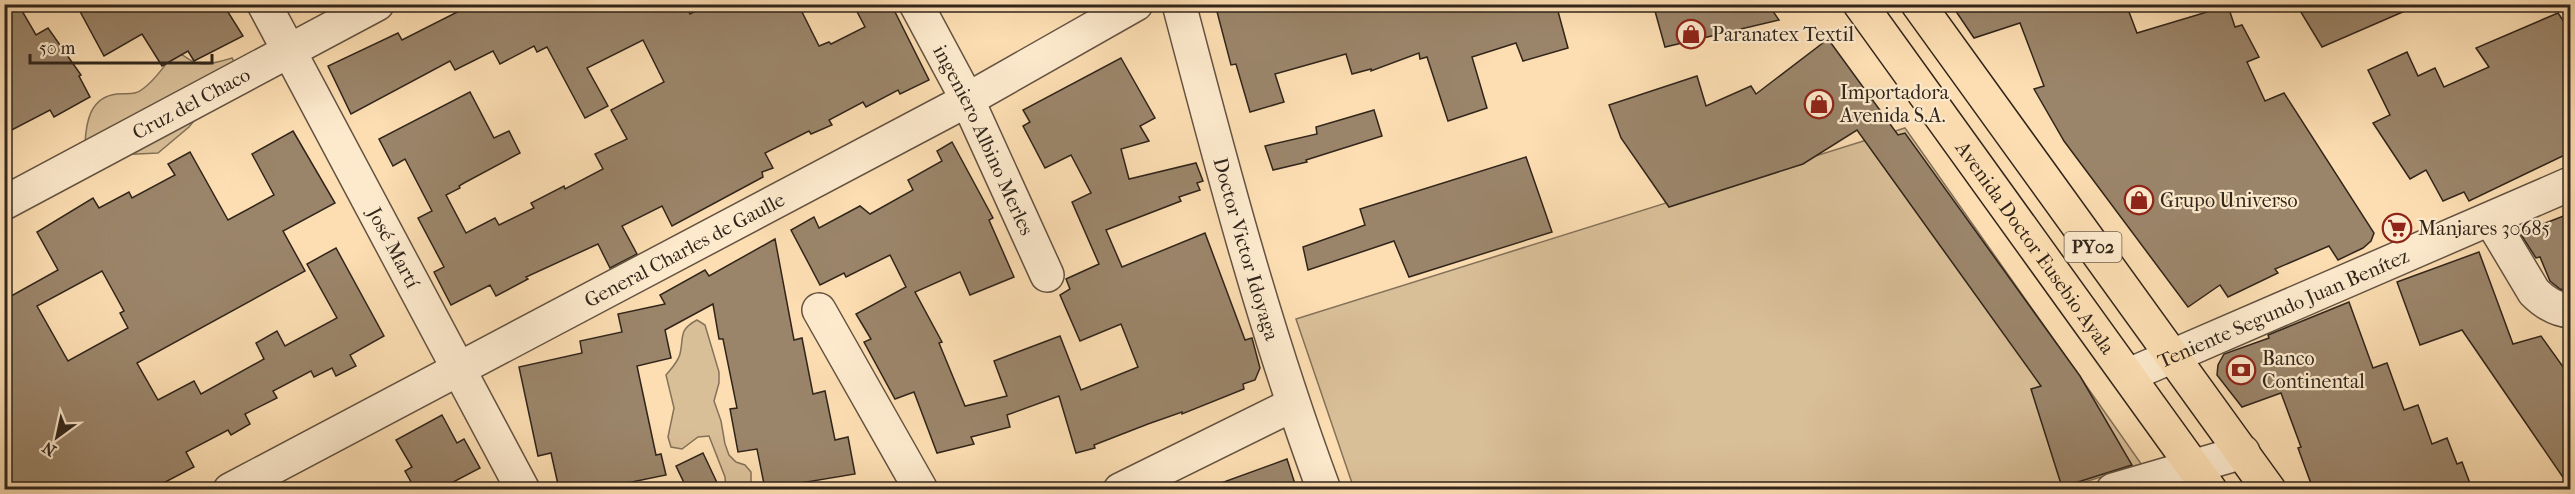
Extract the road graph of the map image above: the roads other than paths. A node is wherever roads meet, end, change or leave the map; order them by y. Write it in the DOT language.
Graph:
graph roads {
  1 [pos="264,4"];
  2 [pos="378,4"];
  3 [pos="916,4"];
  4 [pos="1136,4"];
  5 [pos="1179,4"];
  6 [pos="1860,4"];
  7 [pos="1918,4"];
  8 [pos="290,51"];
  9 [pos="967,99"];
  10 [pos="2571,184"];
  11 [pos="4,202"];
  12 [pos="2491,220"];
  13 [pos="1047,275"];
  14 [pos="819,310"];
  15 [pos="2571,310"];
  16 [pos="2173,356"];
  17 [pos="459,367"];
  18 [pos="2129,375"];
  19 [pos="1292,405"];
  20 [pos="2242,452"];
  21 [pos="2202,478"];
  22 [pos="230,489"];
  23 [pos="523,489"];
  24 [pos="921,489"];
  25 [pos="1120,489"];
  26 [pos="1324,489"];
  27 [pos="2113,489"];
  28 [pos="2269,489"];
  1 -- 8 [label="street, José Martí"];
  2 -- 8 [label="street, Cruz del Chaco"];
  3 -- 9 [label="street, ingeniero Albino Merles"];
  4 -- 9 [label="street, General Charles de Gaulle"];
  5 -- 19 [label="street, Doctor Victor Idoyaga"];
  6 -- 18 [label="highway, Avenida Doctor Eusebio Ayala / PY02"];
  7 -- 16 [label="highway, PY02"];
  8 -- 11 [label="street, Cruz del Chaco"];
  8 -- 17 [label="street, José Martí"];
  9 -- 13 [label="street, ingeniero Albino Merles"];
  9 -- 17 [label="street, General Charles de Gaulle"];
  10 -- 12 [label="street, Teniente Segundo Juan Benítez"];
  12 -- 15 [label="street"];
  12 -- 16 [label="street, Teniente Segundo Juan Benítez"];
  14 -- 24 [label="street"];
  16 -- 18 [label="street, Teniente Segundo Juan Benítez"];
  16 -- 20 [label="highway, PY02"];
  17 -- 22 [label="street, General Charles de Gaulle"];
  17 -- 23 [label="street, José Martí"];
  18 -- 21 [label="highway, Avenida Doctor Eusebio Ayala / PY02"];
  19 -- 25 [label="street"];
  19 -- 26 [label="street, Doctor Victor Idoyaga"];
  20 -- 21 [label="street"];
  20 -- 28 [label="highway, PY02"];
  21 -- 27 [label="street"];
}
